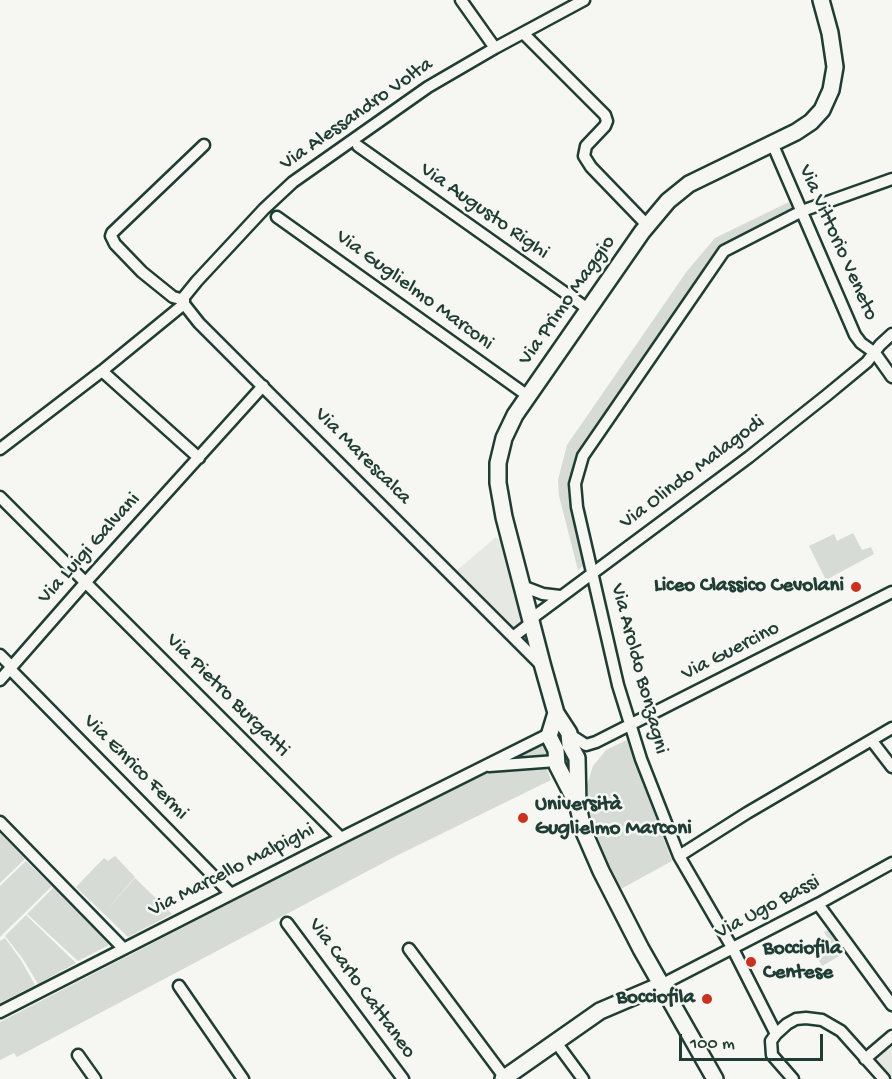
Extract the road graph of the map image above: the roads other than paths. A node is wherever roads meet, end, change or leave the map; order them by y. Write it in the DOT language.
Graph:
graph roads {
  1 [pos="461,0"];
  2 [pos="584,0"];
  3 [pos="822,0"];
  4 [pos="523,33"];
  5 [pos="495,48"];
  6 [pos="772,143"];
  7 [pos="204,144"];
  8 [pos="358,146"];
  9 [pos="892,179"];
  10 [pos="802,211"];
  11 [pos="277,217"];
  12 [pos="647,225"];
  13 [pos="184,302"];
  14 [pos="588,309"];
  15 [pos="892,334"];
  16 [pos="874,353"];
  17 [pos="102,371"];
  18 [pos="892,377"];
  19 [pos="263,386"];
  20 [pos="528,396"];
  21 [pos="0,449"];
  22 [pos="199,458"];
  23 [pos="0,497"];
  24 [pos="592,573"];
  25 [pos="85,583"];
  26 [pos="522,586"];
  27 [pos="892,592"];
  28 [pos="560,596"];
  29 [pos="531,621"];
  30 [pos="513,637"];
  31 [pos="0,655"];
  32 [pos="543,667"];
  33 [pos="11,668"];
  34 [pos="0,680"];
  35 [pos="629,724"];
  36 [pos="558,727"];
  37 [pos="892,728"];
  38 [pos="872,741"];
  39 [pos="586,745"];
  40 [pos="577,762"];
  41 [pos="558,765"];
  42 [pos="892,766"];
  43 [pos="483,767"];
  44 [pos="578,807"];
  45 [pos="0,822"];
  46 [pos="340,838"];
  47 [pos="679,856"];
  48 [pos="892,863"];
  49 [pos="231,894"];
  50 [pos="818,904"];
  51 [pos="287,923"];
  52 [pos="123,948"];
  53 [pos="733,949"];
  54 [pos="410,950"];
  55 [pos="660,985"];
  56 [pos="179,986"];
  57 [pos="892,1005"];
  58 [pos="0,1012"];
  59 [pos="776,1034"];
  60 [pos="892,1035"];
  61 [pos="555,1041"];
  62 [pos="78,1055"];
  63 [pos="865,1059"];
  64 [pos="504,1078"];
  65 [pos="95,1079"];
  66 [pos="243,1079"];
  67 [pos="403,1079"];
  68 [pos="583,1079"];
  69 [pos="715,1079"];
  70 [pos="794,1079"];
  71 [pos="884,1079"];
  1 -- 5 [label="street"];
  2 -- 4 [label="street, Via Alessandro Volta"];
  3 -- 6 [label="main road, Via Primo Maggio"];
  4 -- 5 [label="street, Via Alessandro Volta"];
  4 -- 12 [label="street"];
  5 -- 13 [label="street, Via Alessandro Volta"];
  6 -- 10 [label="street, Via Vittorio Veneto"];
  6 -- 12 [label="main road, Via Primo Maggio"];
  7 -- 13 [label="street"];
  8 -- 14 [label="street, Via Augusto Righi"];
  9 -- 10 [label="street, Via Aroldo Bonzagni"];
  10 -- 16 [label="street, Via Vittorio Veneto"];
  10 -- 24 [label="street, Via Aroldo Bonzagni"];
  11 -- 20 [label="street, Via Guglielmo Marconi"];
  12 -- 14 [label="main road, Via Primo Maggio"];
  13 -- 17 [label="street, Via Alessandro Volta"];
  13 -- 19 [label="street, Via Marescalca"];
  14 -- 20 [label="main road, Via Primo Maggio"];
  15 -- 16 [label="street, Via Olindo Malagodi"];
  16 -- 18 [label="street, Via Vittorio Veneto"];
  16 -- 24 [label="street, Via Olindo Malagodi"];
  17 -- 21 [label="street, Via Alessandro Volta"];
  17 -- 22 [label="street"];
  19 -- 22 [label="street, Via Luigi Galvani"];
  19 -- 30 [label="street, Via Marescalca"];
  20 -- 26 [label="main road, Via Primo Maggio"];
  22 -- 25 [label="street, Via Luigi Galvani"];
  23 -- 25 [label="street, Via Pietro Burgatti"];
  24 -- 28 [label="street, Via Olindo Malagodi"];
  24 -- 35 [label="street, Via Aroldo Bonzagni"];
  25 -- 33 [label="street, Via Luigi Galvani"];
  25 -- 46 [label="street, Via Pietro Burgatti"];
  26 -- 28 [label="street"];
  26 -- 29 [label="main road, Via Primo Maggio"];
  27 -- 35 [label="street, Via Guercino"];
  28 -- 29 [label="street, Via Olindo Malagodi"];
  29 -- 30 [label="street"];
  29 -- 32 [label="main road, Via Primo Maggio"];
  30 -- 32 [label="street, Via Marescalca"];
  31 -- 33 [label="street"];
  32 -- 36 [label="main road, Via Primo Maggio"];
  33 -- 34 [label="street, Via Luigi Galvani"];
  33 -- 49 [label="street, Via Enrico Fermi"];
  35 -- 39 [label="street, Via Guercino"];
  35 -- 47 [label="street, Via Aroldo Bonzagni"];
  36 -- 39 [label="street"];
  36 -- 40 [label="main road"];
  36 -- 41 [label="main road"];
  36 -- 43 [label="street, Via Marcello Malpighi"];
  37 -- 38 [label="street"];
  38 -- 42 [label="street"];
  38 -- 47 [label="street"];
  39 -- 40 [label="street"];
  40 -- 41 [label="main road"];
  40 -- 44 [label="main road"];
  41 -- 43 [label="street, Via Marcello Malpighi"];
  41 -- 44 [label="main road"];
  43 -- 46 [label="street, Via Marcello Malpighi"];
  44 -- 55 [label="main road"];
  45 -- 52 [label="street"];
  46 -- 49 [label="street, Via Marcello Malpighi"];
  47 -- 53 [label="street, Via Aroldo Bonzagni"];
  48 -- 50 [label="street, Via Ugo Bassi"];
  49 -- 52 [label="street, Via Marcello Malpighi"];
  50 -- 53 [label="street, Via Ugo Bassi"];
  50 -- 57 [label="street"];
  51 -- 67 [label="street, Via Carlo Cattaneo"];
  52 -- 58 [label="street, Via Marcello Malpighi"];
  53 -- 55 [label="street, Via Ugo Bassi"];
  53 -- 59 [label="street, Via Aroldo Bonzagni"];
  54 -- 64 [label="street"];
  55 -- 61 [label="main road"];
  55 -- 69 [label="main road"];
  56 -- 66 [label="street"];
  59 -- 63 [label="street"];
  59 -- 70 [label="street"];
  60 -- 63 [label="street"];
  61 -- 64 [label="main road"];
  61 -- 68 [label="street"];
  62 -- 65 [label="street"];
  63 -- 71 [label="street"];
}
